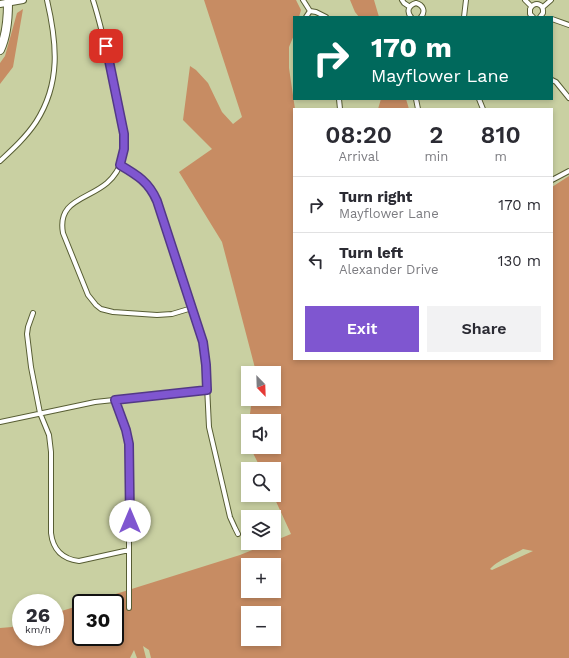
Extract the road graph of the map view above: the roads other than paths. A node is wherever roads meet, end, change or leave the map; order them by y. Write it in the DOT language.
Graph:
graph roads {
  1 [pos="23,0"];
  2 [pos="47,0"];
  3 [pos="93,0"];
  4 [pos="303,0"];
  5 [pos="402,0"];
  6 [pos="466,0"];
  7 [pos="525,0"];
  8 [pos="551,0"];
  9 [pos="4,3"];
  10 [pos="531,6"];
  11 [pos="410,7"];
  12 [pos="543,7"];
  13 [pos="310,11"];
  14 [pos="307,16"];
  15 [pos="324,16"];
  16 [pos="410,16"];
  17 [pos="422,16"];
  18 [pos="464,16"];
  19 [pos="532,16"];
  20 [pos="543,16"];
  21 [pos="553,19"];
  22 [pos="569,25"];
  23 [pos="0,50"];
  24 [pos="553,80"];
  25 [pos="569,98"];
  26 [pos="0,161"];
  27 [pos="120,165"];
  28 [pos="569,171"];
  29 [pos="553,179"];
  30 [pos="192,308"];
  31 [pos="32,313"];
  32 [pos="207,390"];
  33 [pos="115,400"];
  34 [pos="40,413"];
  35 [pos="0,422"];
  36 [pos="238,534"];
  37 [pos="129,550"];
  38 [pos="129,608"];
  1 -- 9 [label="street"];
  2 -- 26 [label="street"];
  3 -- 27 [label="street"];
  4 -- 13 [label="street"];
  5 -- 11 [label="street"];
  6 -- 18 [label="street"];
  7 -- 10 [label="street"];
  8 -- 12 [label="street"];
  9 -- 23 [label="highway"];
  10 -- 12 [label="street"];
  10 -- 19 [label="street"];
  11 -- 16 [label="street"];
  11 -- 17 [label="street"];
  12 -- 20 [label="street"];
  13 -- 14 [label="street"];
  13 -- 15 [label="street"];
  21 -- 22 [label="street"];
  24 -- 25 [label="street"];
  27 -- 30 [label="street"];
  27 -- 30 [label="street"];
  28 -- 29 [label="street"];
  30 -- 32 [label="street"];
  31 -- 34 [label="street"];
  32 -- 33 [label="street"];
  32 -- 36 [label="street"];
  33 -- 34 [label="street"];
  33 -- 37 [label="street"];
  34 -- 35 [label="street"];
  34 -- 37 [label="street"];
  37 -- 38 [label="street"];
}
